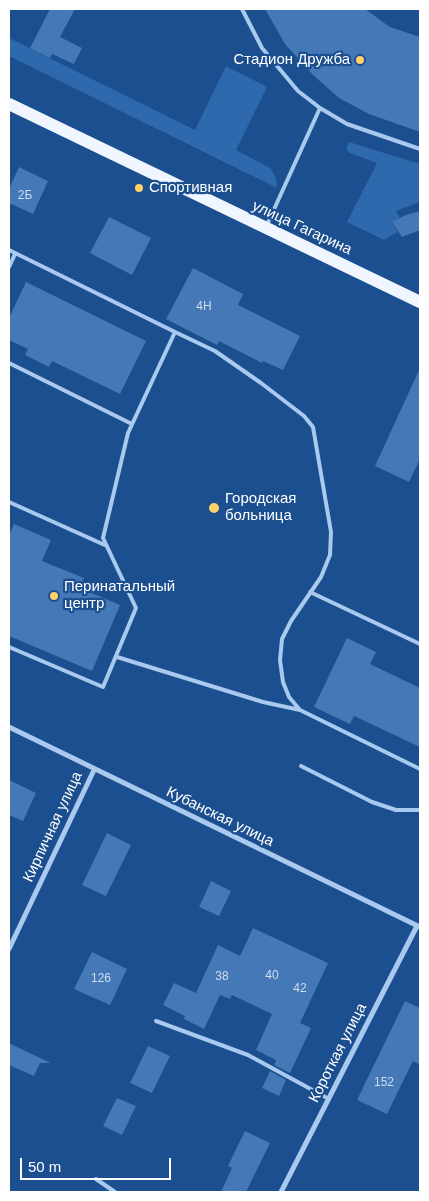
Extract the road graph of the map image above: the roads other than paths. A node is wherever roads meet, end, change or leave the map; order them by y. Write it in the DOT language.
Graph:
graph roads {
  1 [pos="242,9"];
  2 [pos="9,104"];
  3 [pos="320,108"];
  4 [pos="420,149"];
  5 [pos="265,228"];
  6 [pos="9,250"];
  7 [pos="15,254"];
  8 [pos="9,267"];
  9 [pos="420,302"];
  10 [pos="175,332"];
  11 [pos="9,363"];
  12 [pos="132,424"];
  13 [pos="9,502"];
  14 [pos="107,546"];
  15 [pos="310,592"];
  16 [pos="420,644"];
  17 [pos="9,647"];
  18 [pos="116,657"];
  19 [pos="300,710"];
  20 [pos="9,727"];
  21 [pos="301,766"];
  22 [pos="420,769"];
  23 [pos="94,770"];
  24 [pos="420,810"];
  25 [pos="418,927"];
  26 [pos="9,949"];
  27 [pos="156,1020"];
  28 [pos="329,1099"];
  29 [pos="96,1180"];
  30 [pos="114,1192"];
  31 [pos="281,1192"];
  1 -- 3 [label="lane"];
  2 -- 5 [label="main road, улица Гагарина"];
  3 -- 4 [label="lane"];
  3 -- 5 [label="lane"];
  5 -- 9 [label="main road, улица Гагарина"];
  6 -- 7 [label="lane"];
  7 -- 8 [label="lane"];
  7 -- 10 [label="lane"];
  10 -- 12 [label="lane"];
  10 -- 15 [label="lane"];
  11 -- 12 [label="lane"];
  12 -- 14 [label="lane"];
  13 -- 14 [label="lane"];
  14 -- 18 [label="lane"];
  15 -- 16 [label="lane"];
  15 -- 19 [label="lane"];
  17 -- 18 [label="lane"];
  18 -- 19 [label="lane"];
  19 -- 22 [label="lane"];
  20 -- 23 [label="street, Кубанская улица"];
  21 -- 24 [label="lane"];
  23 -- 25 [label="street, Кубанская улица"];
  23 -- 26 [label="street, Кирпичная улица"];
  25 -- 28 [label="street, Короткая улица"];
  27 -- 28 [label="lane"];
  28 -- 31 [label="street, Короткая улица"];
  29 -- 30 [label="lane"];
}
